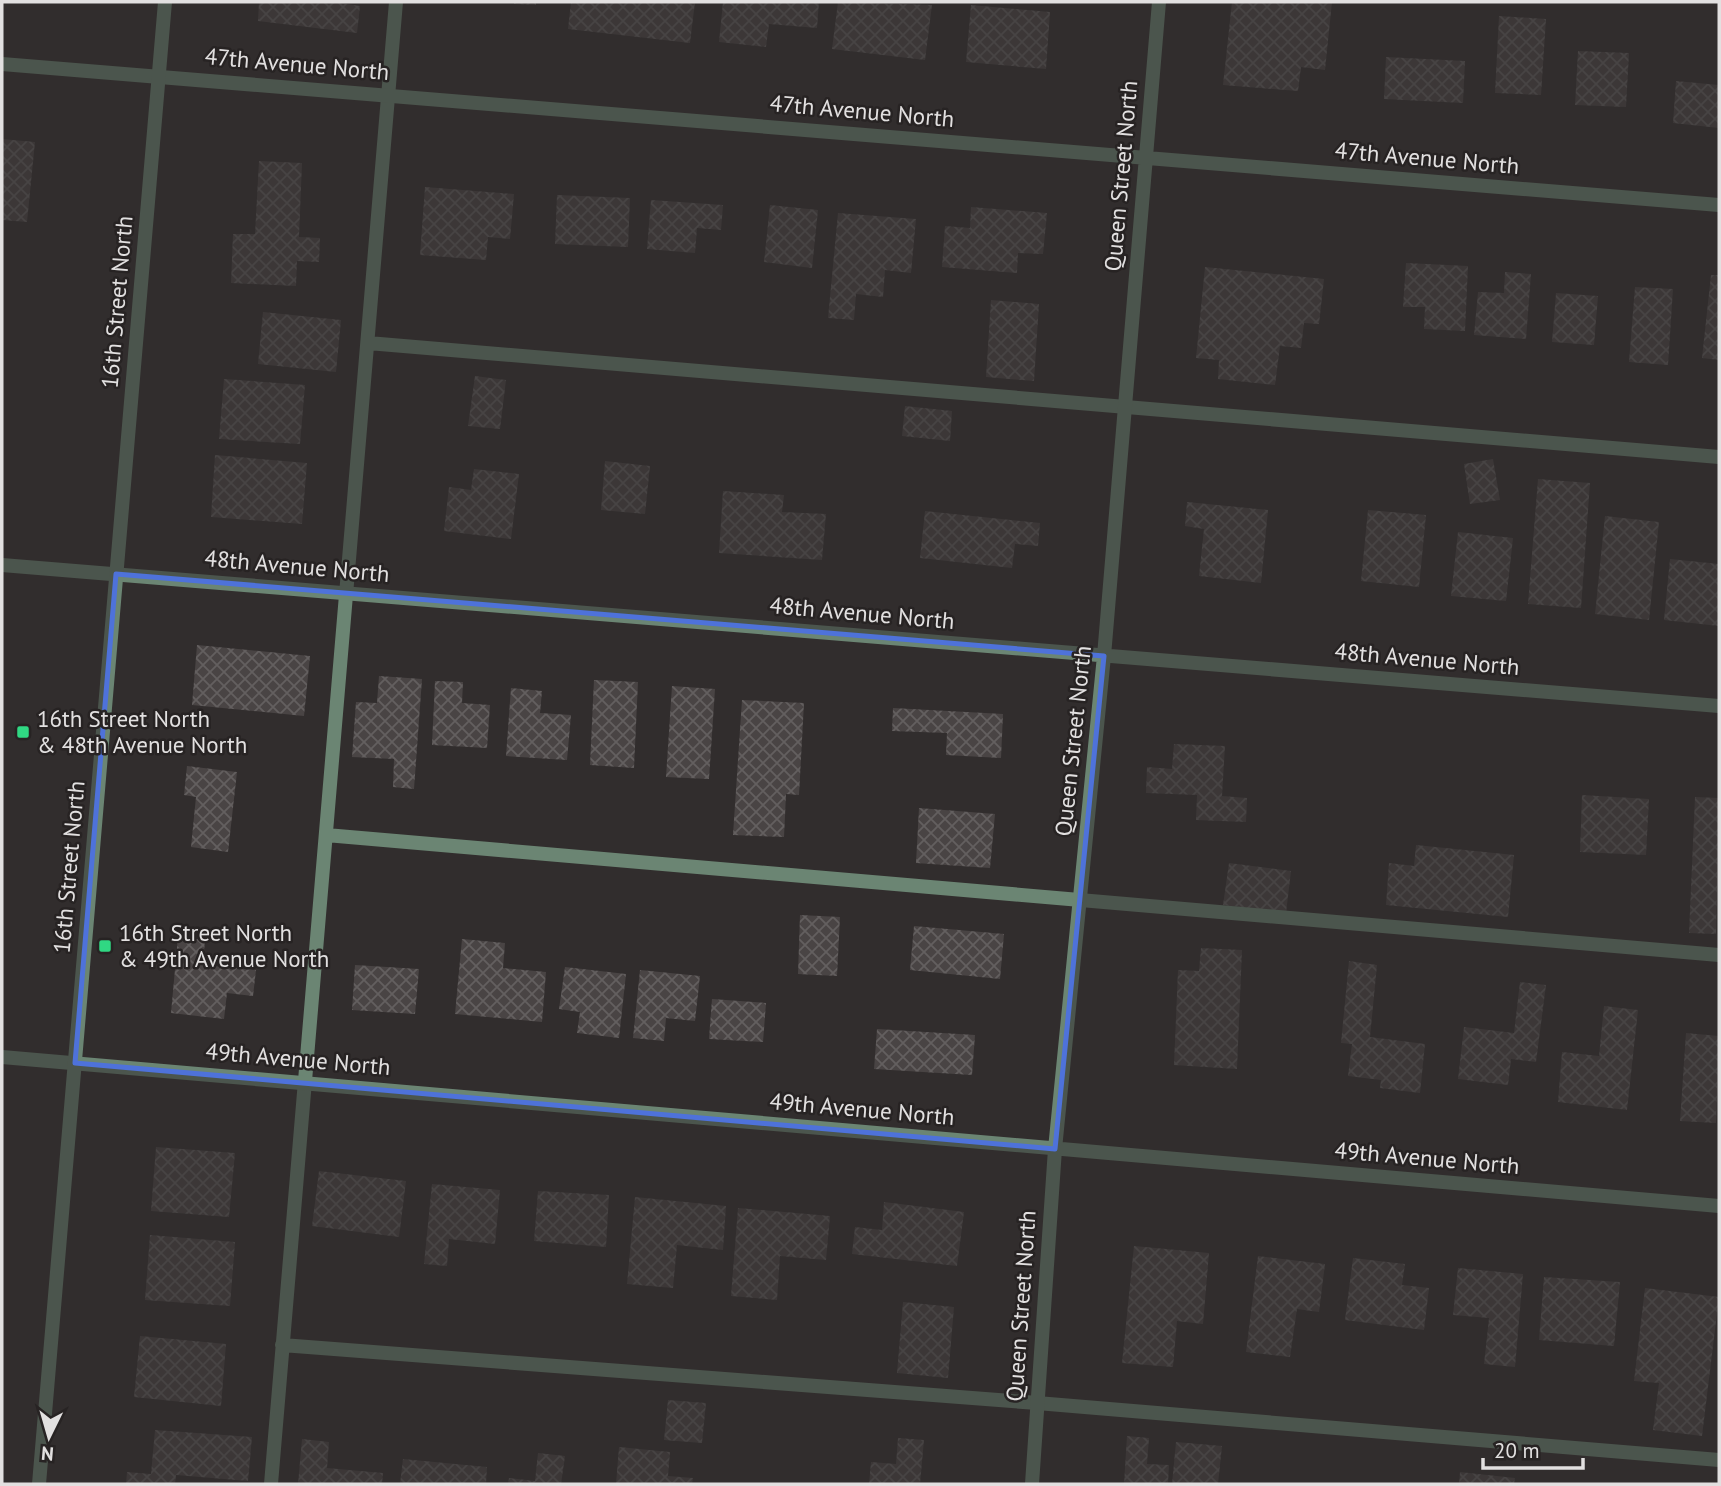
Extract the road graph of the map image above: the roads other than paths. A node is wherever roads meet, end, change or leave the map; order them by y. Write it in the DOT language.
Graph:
graph roads {
  1 [pos="165,2"];
  2 [pos="396,2"];
  3 [pos="1159,2"];
  4 [pos="2,64"];
  5 [pos="159,76"];
  6 [pos="388,95"];
  7 [pos="1146,157"];
  8 [pos="1719,205"];
  9 [pos="368,343"];
  10 [pos="1125,405"];
  11 [pos="1719,457"];
  12 [pos="2,565"];
  13 [pos="116,574"];
  14 [pos="347,593"];
  15 [pos="1104,656"];
  16 [pos="1719,706"];
  17 [pos="326,835"];
  18 [pos="1080,901"];
  19 [pos="1719,955"];
  20 [pos="2,1058"];
  21 [pos="75,1063"];
  22 [pos="304,1083"];
  23 [pos="1055,1149"];
  24 [pos="1719,1206"];
  25 [pos="282,1345"];
  26 [pos="1037,1403"];
  27 [pos="1719,1460"];
  28 [pos="40,1484"];
  29 [pos="271,1484"];
  30 [pos="1031,1484"];
  1 -- 5 [label="street, 16th Street North"];
  2 -- 6 [label="street"];
  3 -- 7 [label="street, Queen Street North"];
  4 -- 5 [label="street, 47th Avenue North"];
  5 -- 6 [label="street, 47th Avenue North"];
  5 -- 13 [label="street, 16th Street North"];
  6 -- 7 [label="street, 47th Avenue North"];
  6 -- 9 [label="street"];
  7 -- 8 [label="street, 47th Avenue North"];
  7 -- 10 [label="street, Queen Street North"];
  9 -- 10 [label="street"];
  9 -- 14 [label="street"];
  10 -- 11 [label="street"];
  10 -- 15 [label="street, Queen Street North"];
  12 -- 13 [label="street, 48th Avenue North"];
  13 -- 14 [label="street, 48th Avenue North"];
  13 -- 21 [label="street, 16th Street North"];
  14 -- 15 [label="street, 48th Avenue North"];
  14 -- 17 [label="street"];
  15 -- 16 [label="street, 48th Avenue North"];
  15 -- 18 [label="street, Queen Street North"];
  17 -- 18 [label="street"];
  17 -- 22 [label="street"];
  18 -- 19 [label="street"];
  18 -- 23 [label="street, Queen Street North"];
  20 -- 21 [label="street, 49th Avenue North"];
  21 -- 22 [label="street, 49th Avenue North"];
  21 -- 28 [label="street, 16th Street North"];
  22 -- 23 [label="street, 49th Avenue North"];
  22 -- 25 [label="street"];
  23 -- 24 [label="street, 49th Avenue North"];
  23 -- 26 [label="street, Queen Street North"];
  25 -- 26 [label="street"];
  25 -- 29 [label="street"];
  26 -- 27 [label="street"];
  26 -- 30 [label="street, Queen Street North"];
}
